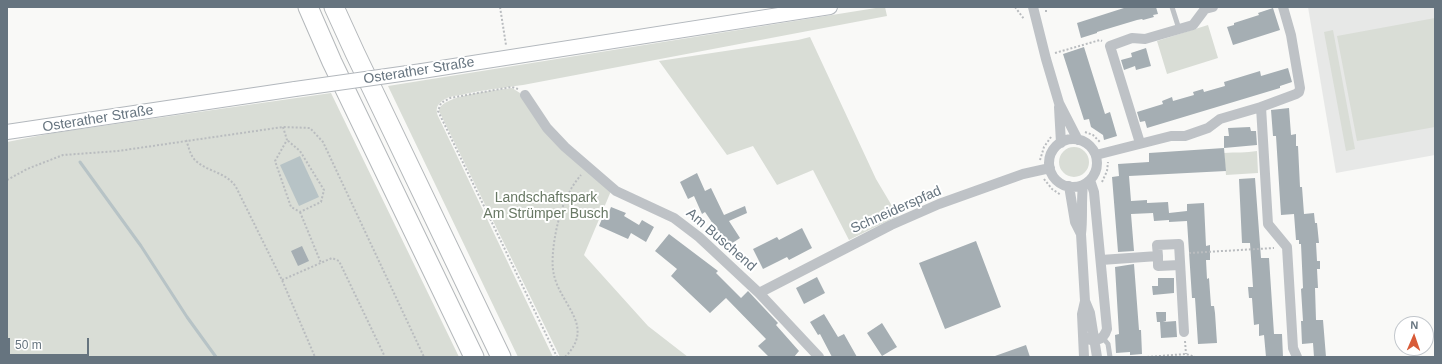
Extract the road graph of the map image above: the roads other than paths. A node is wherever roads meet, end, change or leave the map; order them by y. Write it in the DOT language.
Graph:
graph roads {
  1 [pos="308,7"];
  2 [pos="334,7"];
  3 [pos="830,7"];
  4 [pos="1033,7"];
  5 [pos="1172,7"];
  6 [pos="1213,7"];
  7 [pos="1283,7"];
  8 [pos="1179,29"];
  9 [pos="525,95"];
  10 [pos="1060,103"];
  11 [pos="1261,107"];
  12 [pos="7,132"];
  13 [pos="1078,140"];
  14 [pos="1061,143"];
  15 [pos="1140,143"];
  16 [pos="1096,155"];
  17 [pos="1045,169"];
  18 [pos="1087,182"];
  19 [pos="1070,191"];
  20 [pos="1081,234"];
  21 [pos="1158,256"];
  22 [pos="1101,260"];
  23 [pos="1180,265"];
  24 [pos="759,293"];
  25 [pos="1085,301"];
  26 [pos="1184,332"];
  27 [pos="1082,336"];
  28 [pos="1098,339"];
  29 [pos="474,357"];
  30 [pos="501,357"];
  31 [pos="819,357"];
  32 [pos="1084,357"];
  33 [pos="1097,357"];
  34 [pos="1110,357"];
  35 [pos="1298,357"];
  1 -- 29 [label="highway"];
  2 -- 30 [label="highway"];
  3 -- 12 [label="main road, Osterather Straße, bridge"];
  4 -- 10 [label="street"];
  5 -- 8 [label="lane"];
  6 -- 8 [label="street"];
  7 -- 11 [label="street"];
  8 -- 15 [label="street"];
  9 -- 24 [label="street, Am Buschend"];
  10 -- 13 [label="street"];
  10 -- 14 [label="street"];
  11 -- 15 [label="street"];
  11 -- 35 [label="street"];
  13 -- 14 [label="street"];
  13 -- 16 [label="street"];
  14 -- 17 [label="street"];
  15 -- 16 [label="street"];
  16 -- 18 [label="street"];
  17 -- 19 [label="street"];
  17 -- 24 [label="street, Schneiderspfad"];
  18 -- 19 [label="street"];
  18 -- 20 [label="street"];
  18 -- 22 [label="street"];
  19 -- 20 [label="street"];
  20 -- 25 [label="street"];
  21 -- 22 [label="street"];
  21 -- 23 [label="street"];
  21 -- 23 [label="street"];
  22 -- 28 [label="street"];
  23 -- 26 [label="street"];
  24 -- 31 [label="street, Am Buschend"];
  25 -- 27 [label="street"];
  25 -- 28 [label="street"];
  27 -- 28 [label="street"];
  27 -- 32 [label="street"];
  28 -- 33 [label="street"];
  28 -- 34 [label="lane"];
}
